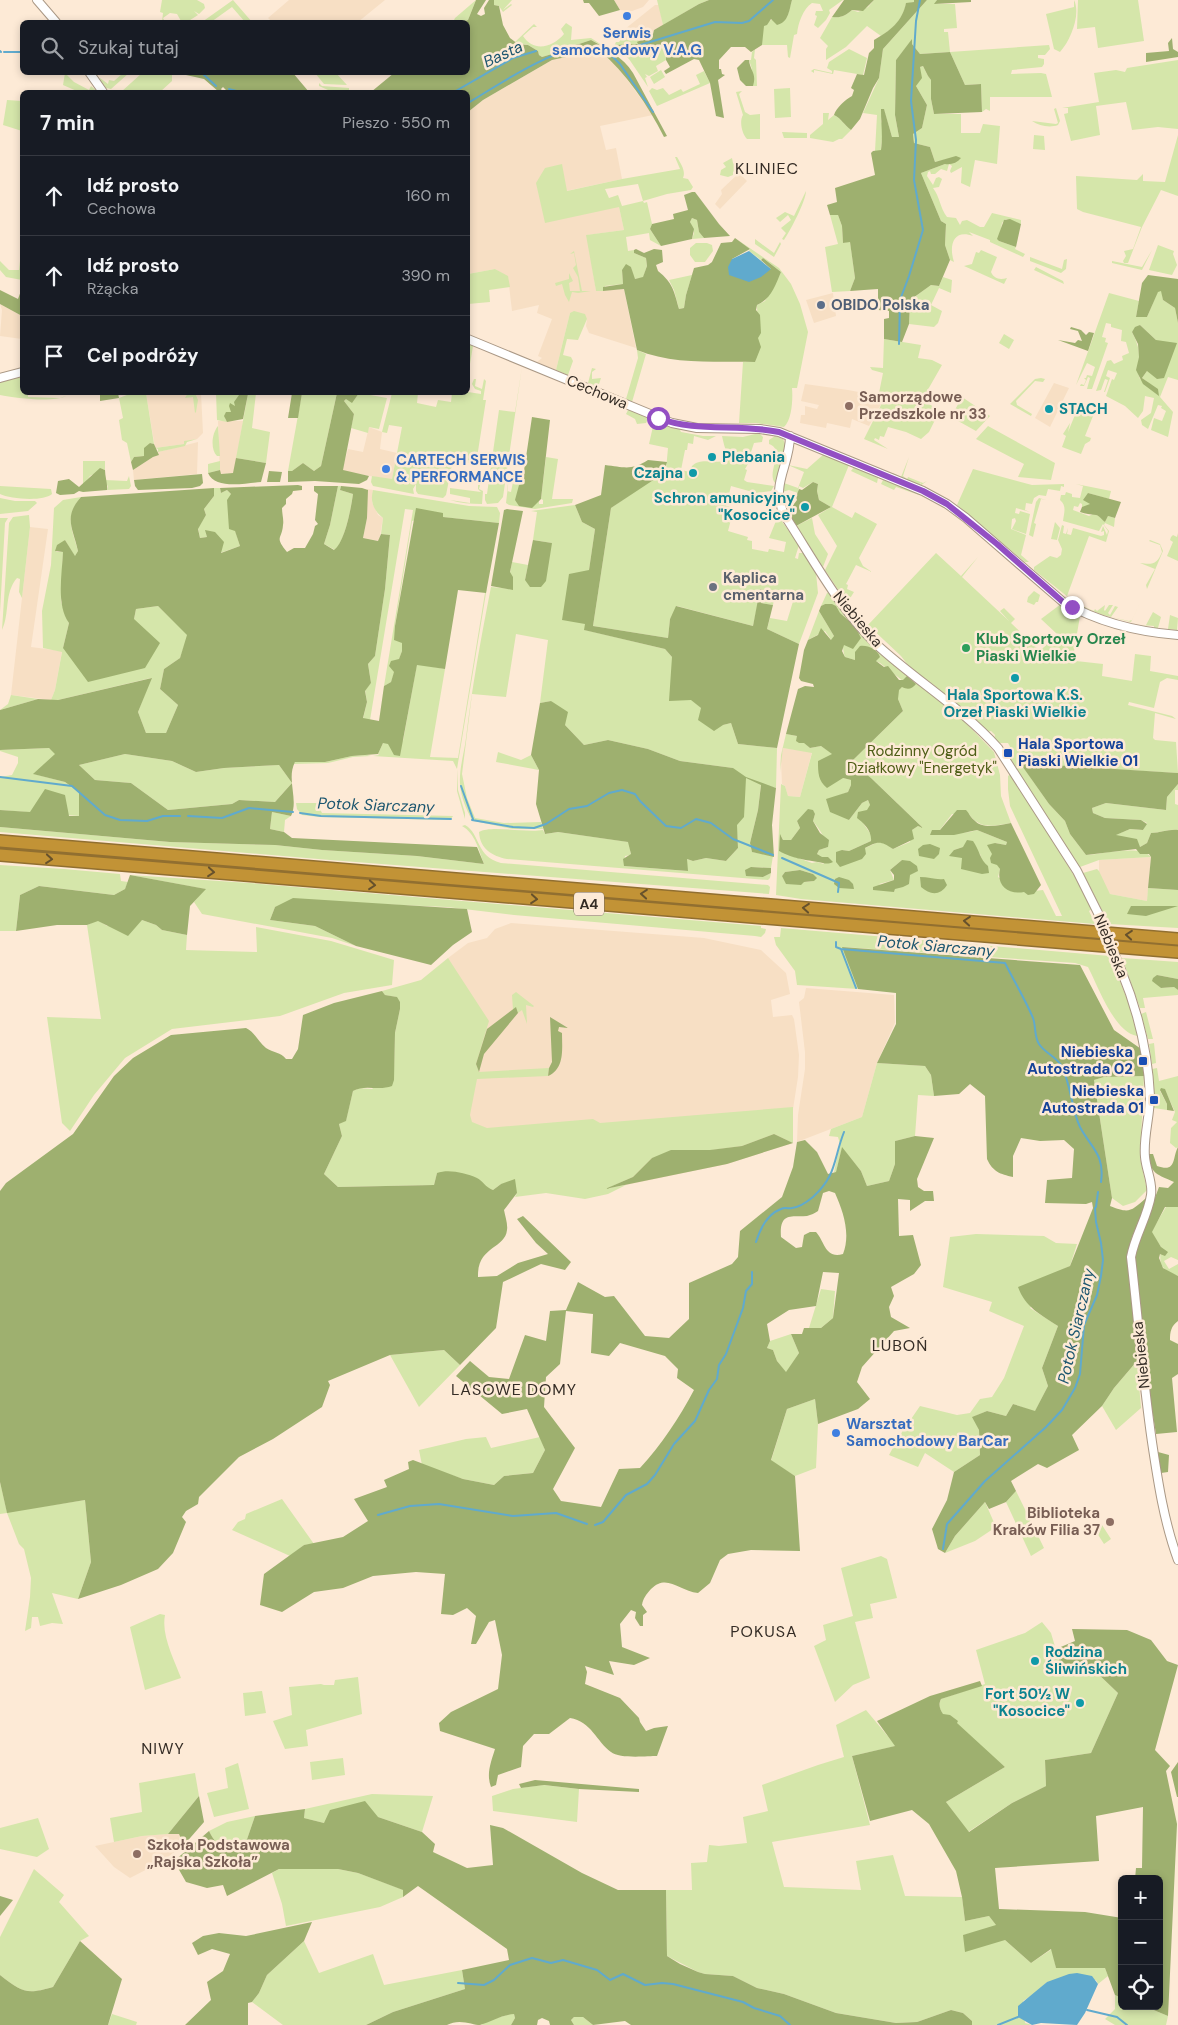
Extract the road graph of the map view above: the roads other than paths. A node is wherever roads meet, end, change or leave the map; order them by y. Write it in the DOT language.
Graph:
graph roads {
  1 [pos="37,0"];
  2 [pos="54,20"];
  3 [pos="91,75"];
  4 [pos="102,90"];
  5 [pos="470,340"];
  6 [pos="20,373"];
  7 [pos="0,378"];
  8 [pos="790,436"];
  9 [pos="1178,635"];
  10 [pos="0,841"];
  11 [pos="0,855"];
  12 [pos="1178,938"];
  13 [pos="1178,952"];
  14 [pos="1178,1560"];
  1 -- 2 [label="street"];
  3 -- 4 [label="street"];
  5 -- 8 [label="street, Cechowa"];
  6 -- 7 [label="street"];
  8 -- 9 [label="street, Cechowa"];
  8 -- 14 [label="street, Niebieska, bridge"];
  12 -- 10 [label="highway, A4, one-way"];
  11 -- 13 [label="highway, A4, one-way"];
}
